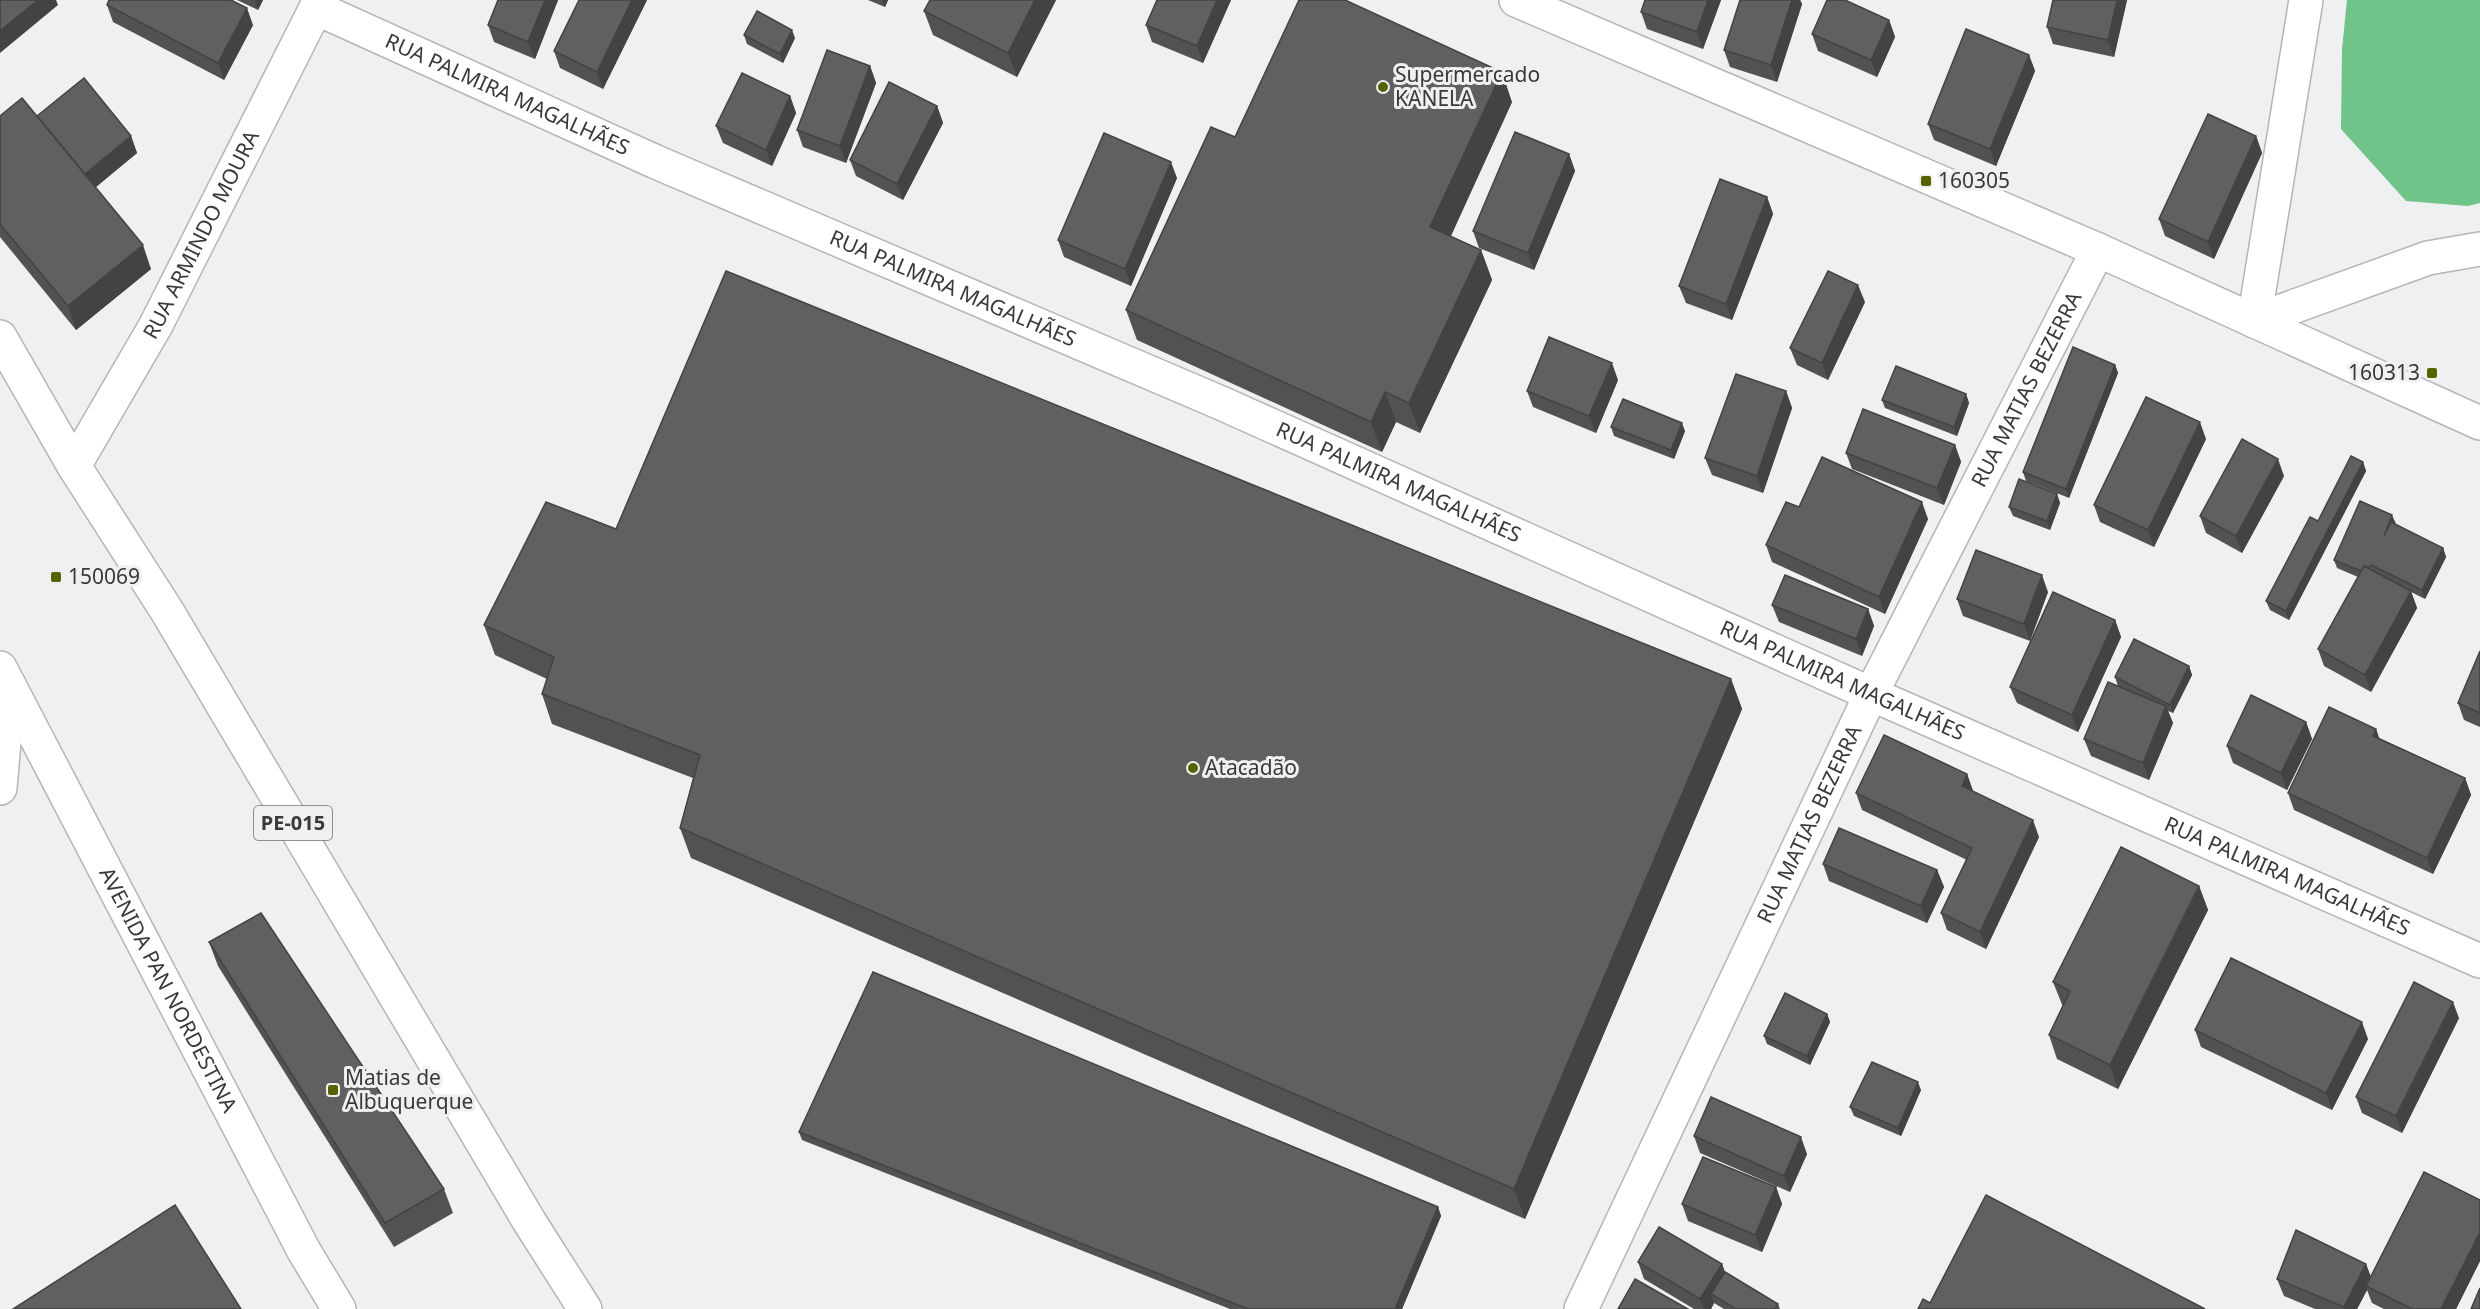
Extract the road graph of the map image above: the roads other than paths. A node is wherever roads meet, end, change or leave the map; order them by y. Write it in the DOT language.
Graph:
graph roads {
  1 [pos="1516,0"];
  2 [pos="2306,0"];
  3 [pos="318,4"];
  4 [pos="2480,249"];
  5 [pos="2098,250"];
  6 [pos="2254,321"];
  7 [pos="0,337"];
  8 [pos="2480,423"];
  9 [pos="74,466"];
  10 [pos="4,677"];
  11 [pos="1871,694"];
  12 [pos="0,788"];
  13 [pos="2480,961"];
  14 [pos="339,1309"];
  15 [pos="585,1309"];
  16 [pos="1581,1309"];
  1 -- 5 [label="main road"];
  2 -- 6 [label="main road"];
  3 -- 9 [label="main road, RUA ARMINDO MOURA"];
  3 -- 11 [label="main road, RUA PALMIRA MAGALHÃES"];
  4 -- 6 [label="main road"];
  5 -- 6 [label="main road"];
  5 -- 11 [label="main road, RUA MATIAS BEZERRA"];
  6 -- 8 [label="main road"];
  7 -- 9 [label="main road, PE-015"];
  9 -- 15 [label="main road, PE-015"];
  10 -- 12 [label="main road"];
  10 -- 14 [label="main road, AVENIDA PAN NORDESTINA"];
  11 -- 13 [label="main road, RUA PALMIRA MAGALHÃES"];
  11 -- 16 [label="main road, RUA MATIAS BEZERRA"];
}
